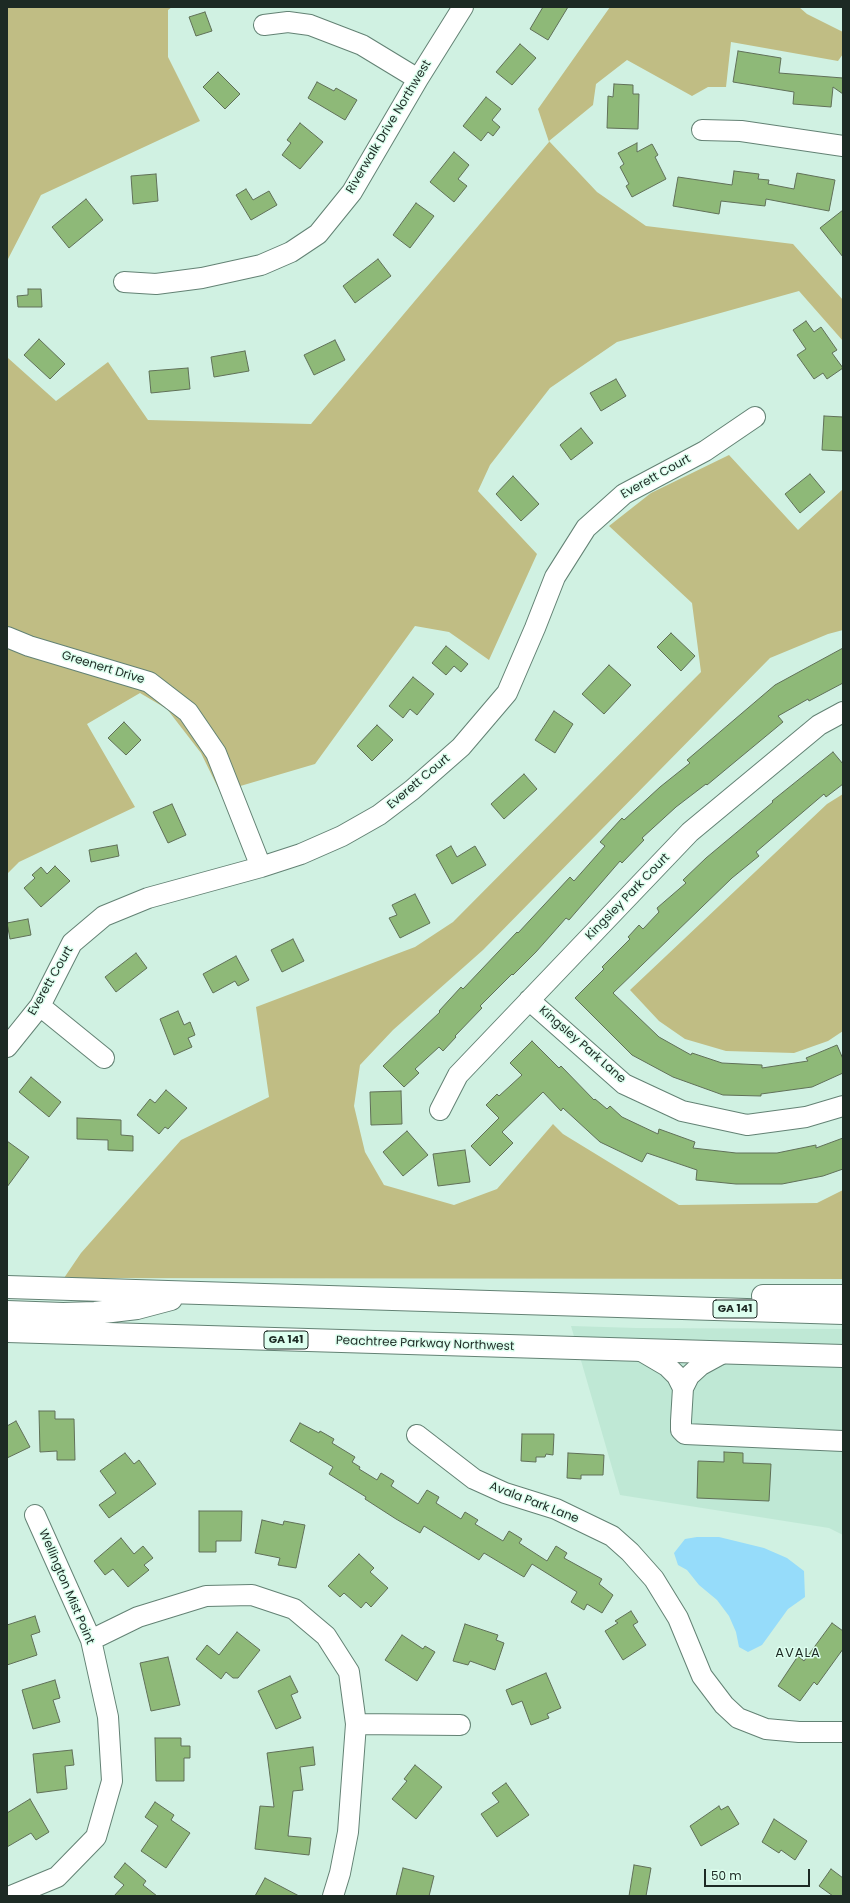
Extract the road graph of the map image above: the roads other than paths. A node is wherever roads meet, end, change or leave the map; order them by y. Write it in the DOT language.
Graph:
graph roads {
  1 [pos="463,7"];
  2 [pos="264,26"];
  3 [pos="418,79"];
  4 [pos="702,130"];
  5 [pos="843,146"];
  6 [pos="124,282"];
  7 [pos="755,417"];
  8 [pos="7,637"];
  9 [pos="843,712"];
  10 [pos="261,867"];
  11 [pos="529,1000"];
  12 [pos="40,1006"];
  13 [pos="7,1047"];
  14 [pos="104,1058"];
  15 [pos="843,1106"];
  16 [pos="440,1110"];
  17 [pos="7,1287"];
  18 [pos="191,1293"];
  19 [pos="843,1296"];
  20 [pos="627,1306"];
  21 [pos="7,1312"];
  22 [pos="843,1313"];
  23 [pos="7,1331"];
  24 [pos="638,1349"];
  25 [pos="723,1353"];
  26 [pos="843,1356"];
  27 [pos="683,1388"];
  28 [pos="417,1435"];
  29 [pos="843,1441"];
  30 [pos="35,1515"];
  31 [pos="91,1640"];
  32 [pos="356,1724"];
  33 [pos="460,1725"];
  34 [pos="838,1728"];
  35 [pos="10,1896"];
  36 [pos="333,1896"];
  1 -- 3 [label="street, Riverwalk Drive Northwest"];
  2 -- 3 [label="street"];
  3 -- 6 [label="street, Riverwalk Drive Northwest"];
  4 -- 5 [label="street"];
  7 -- 10 [label="street, Everett Court"];
  8 -- 10 [label="street, Greenert Drive"];
  9 -- 11 [label="street, Kingsley Park Court"];
  10 -- 12 [label="street, Everett Court"];
  11 -- 15 [label="street, Kingsley Park Lane"];
  11 -- 16 [label="street, Kingsley Park Court"];
  12 -- 13 [label="street, Everett Court"];
  12 -- 14 [label="street"];
  17 -- 18 [label="highway, GA 141"];
  18 -- 20 [label="highway, GA 141"];
  18 -- 21 [label="highway"];
  19 -- 20 [label="highway"];
  20 -- 22 [label="highway, GA 141"];
  23 -- 24 [label="highway, Peachtree Parkway Northwest / GA 141"];
  24 -- 25 [label="highway, Peachtree Parkway Northwest / GA 141"];
  24 -- 27 [label="street"];
  25 -- 26 [label="highway, Peachtree Parkway Northwest / GA 141"];
  25 -- 27 [label="street"];
  27 -- 29 [label="street"];
  28 -- 34 [label="street, Avala Park Lane"];
  30 -- 31 [label="street, Wellington Mist Point"];
  31 -- 32 [label="street"];
  31 -- 35 [label="street, Wellington Mist Point"];
  32 -- 33 [label="street"];
  32 -- 36 [label="street"];
}
